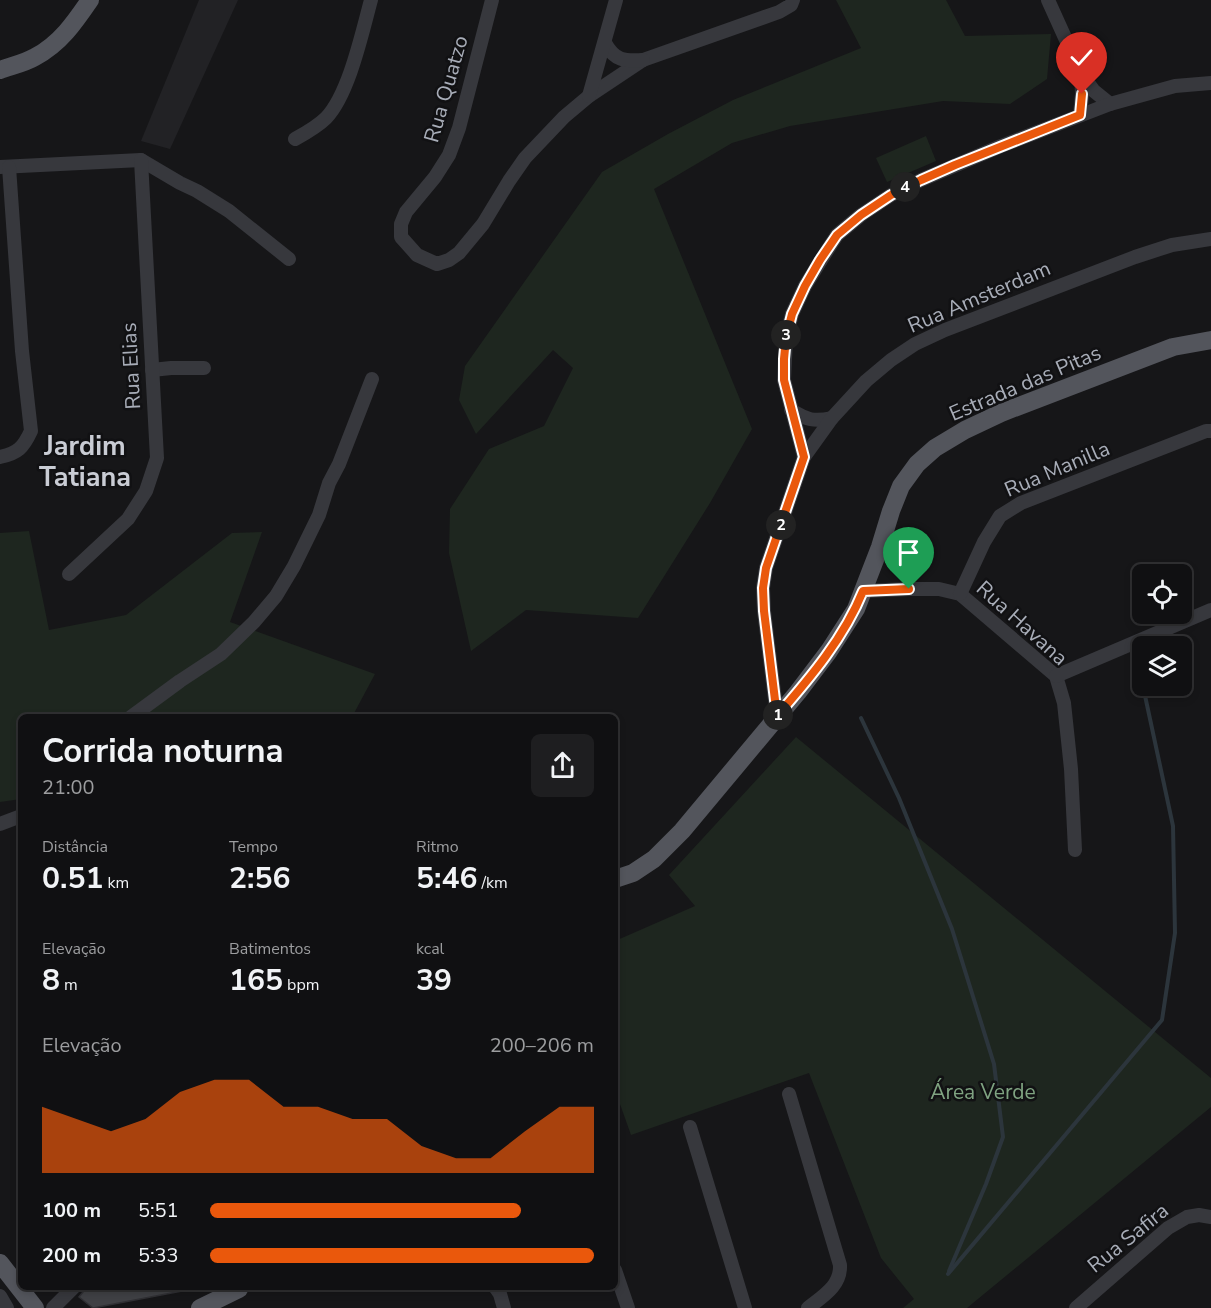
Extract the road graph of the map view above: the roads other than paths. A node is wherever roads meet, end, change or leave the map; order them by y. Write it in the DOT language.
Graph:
graph roads {
  1 [pos="90,0"];
  2 [pos="371,0"];
  3 [pos="492,0"];
  4 [pos="616,0"];
  5 [pos="793,0"];
  6 [pos="1048,0"];
  7 [pos="604,43"];
  8 [pos="643,60"];
  9 [pos="0,70"];
  10 [pos="1081,73"];
  11 [pos="1211,83"];
  12 [pos="589,96"];
  13 [pos="1110,104"];
  14 [pos="1080,115"];
  15 [pos="295,139"];
  16 [pos="141,160"];
  17 [pos="4,167"];
  18 [pos="1211,239"];
  19 [pos="289,259"];
  20 [pos="1211,340"];
  21 [pos="204,368"];
  22 [pos="152,370"];
  23 [pos="372,379"];
  24 [pos="791,410"];
  25 [pos="832,418"];
  26 [pos="1211,431"];
  27 [pos="0,457"];
  28 [pos="804,457"];
  29 [pos="69,574"];
  30 [pos="863,591"];
  31 [pos="960,594"];
  32 [pos="1211,610"];
  33 [pos="1056,676"];
  34 [pos="135,714"];
  35 [pos="777,716"];
  36 [pos="18,817"];
  37 [pos="0,824"];
  38 [pos="1075,850"];
  39 [pos="618,878"];
  40 [pos="789,1094"];
  41 [pos="690,1127"];
  42 [pos="1211,1217"];
  43 [pos="0,1263"];
  44 [pos="618,1279"];
  45 [pos="18,1286"];
  46 [pos="21,1290"];
  47 [pos="71,1290"];
  48 [pos="236,1290"];
  49 [pos="239,1290"];
  50 [pos="497,1290"];
  51 [pos="0,1296"];
  52 [pos="7,1308"];
  53 [pos="35,1308"];
  54 [pos="53,1308"];
  55 [pos="200,1308"];
  56 [pos="232,1308"];
  57 [pos="504,1308"];
  58 [pos="628,1308"];
  59 [pos="745,1308"];
  60 [pos="808,1308"];
  61 [pos="1076,1308"];
  1 -- 9 [label="main road"];
  2 -- 15 [label="street"];
  3 -- 12 [label="street, Rua Quatzo"];
  4 -- 7 [label="street"];
  5 -- 8 [label="street"];
  6 -- 10 [label="street"];
  7 -- 8 [label="street"];
  7 -- 12 [label="street"];
  8 -- 12 [label="street"];
  10 -- 13 [label="street"];
  10 -- 14 [label="street"];
  11 -- 13 [label="street"];
  13 -- 14 [label="street"];
  14 -- 24 [label="street"];
  16 -- 17 [label="street"];
  16 -- 19 [label="street"];
  16 -- 22 [label="street, Rua Elias"];
  17 -- 27 [label="street"];
  18 -- 25 [label="street, Rua Amsterdam"];
  20 -- 30 [label="main road, Estrada das Pitas"];
  21 -- 22 [label="street"];
  22 -- 29 [label="street, Rua Elias"];
  23 -- 34 [label="street"];
  24 -- 25 [label="street"];
  24 -- 28 [label="street"];
  25 -- 28 [label="street, Rua Amsterdam"];
  26 -- 31 [label="street, Rua Manilla"];
  28 -- 35 [label="street, Rua Amsterdam"];
  30 -- 31 [label="street, Rua Havana"];
  30 -- 35 [label="main road, Estrada das Pitas"];
  31 -- 33 [label="street, Rua Havana"];
  32 -- 33 [label="street"];
  33 -- 38 [label="street, Rua Havana"];
  35 -- 39 [label="main road, Estrada das Pitas"];
  36 -- 37 [label="street"];
  40 -- 60 [label="street"];
  41 -- 59 [label="street"];
  42 -- 61 [label="street, Rua Safira"];
  43 -- 45 [label="main road"];
  44 -- 58 [label="street"];
  46 -- 53 [label="main road"];
  47 -- 54 [label="street"];
  48 -- 55 [label="main road"];
  49 -- 56 [label="main road"];
  50 -- 57 [label="street"];
  51 -- 52 [label="street"];
}
